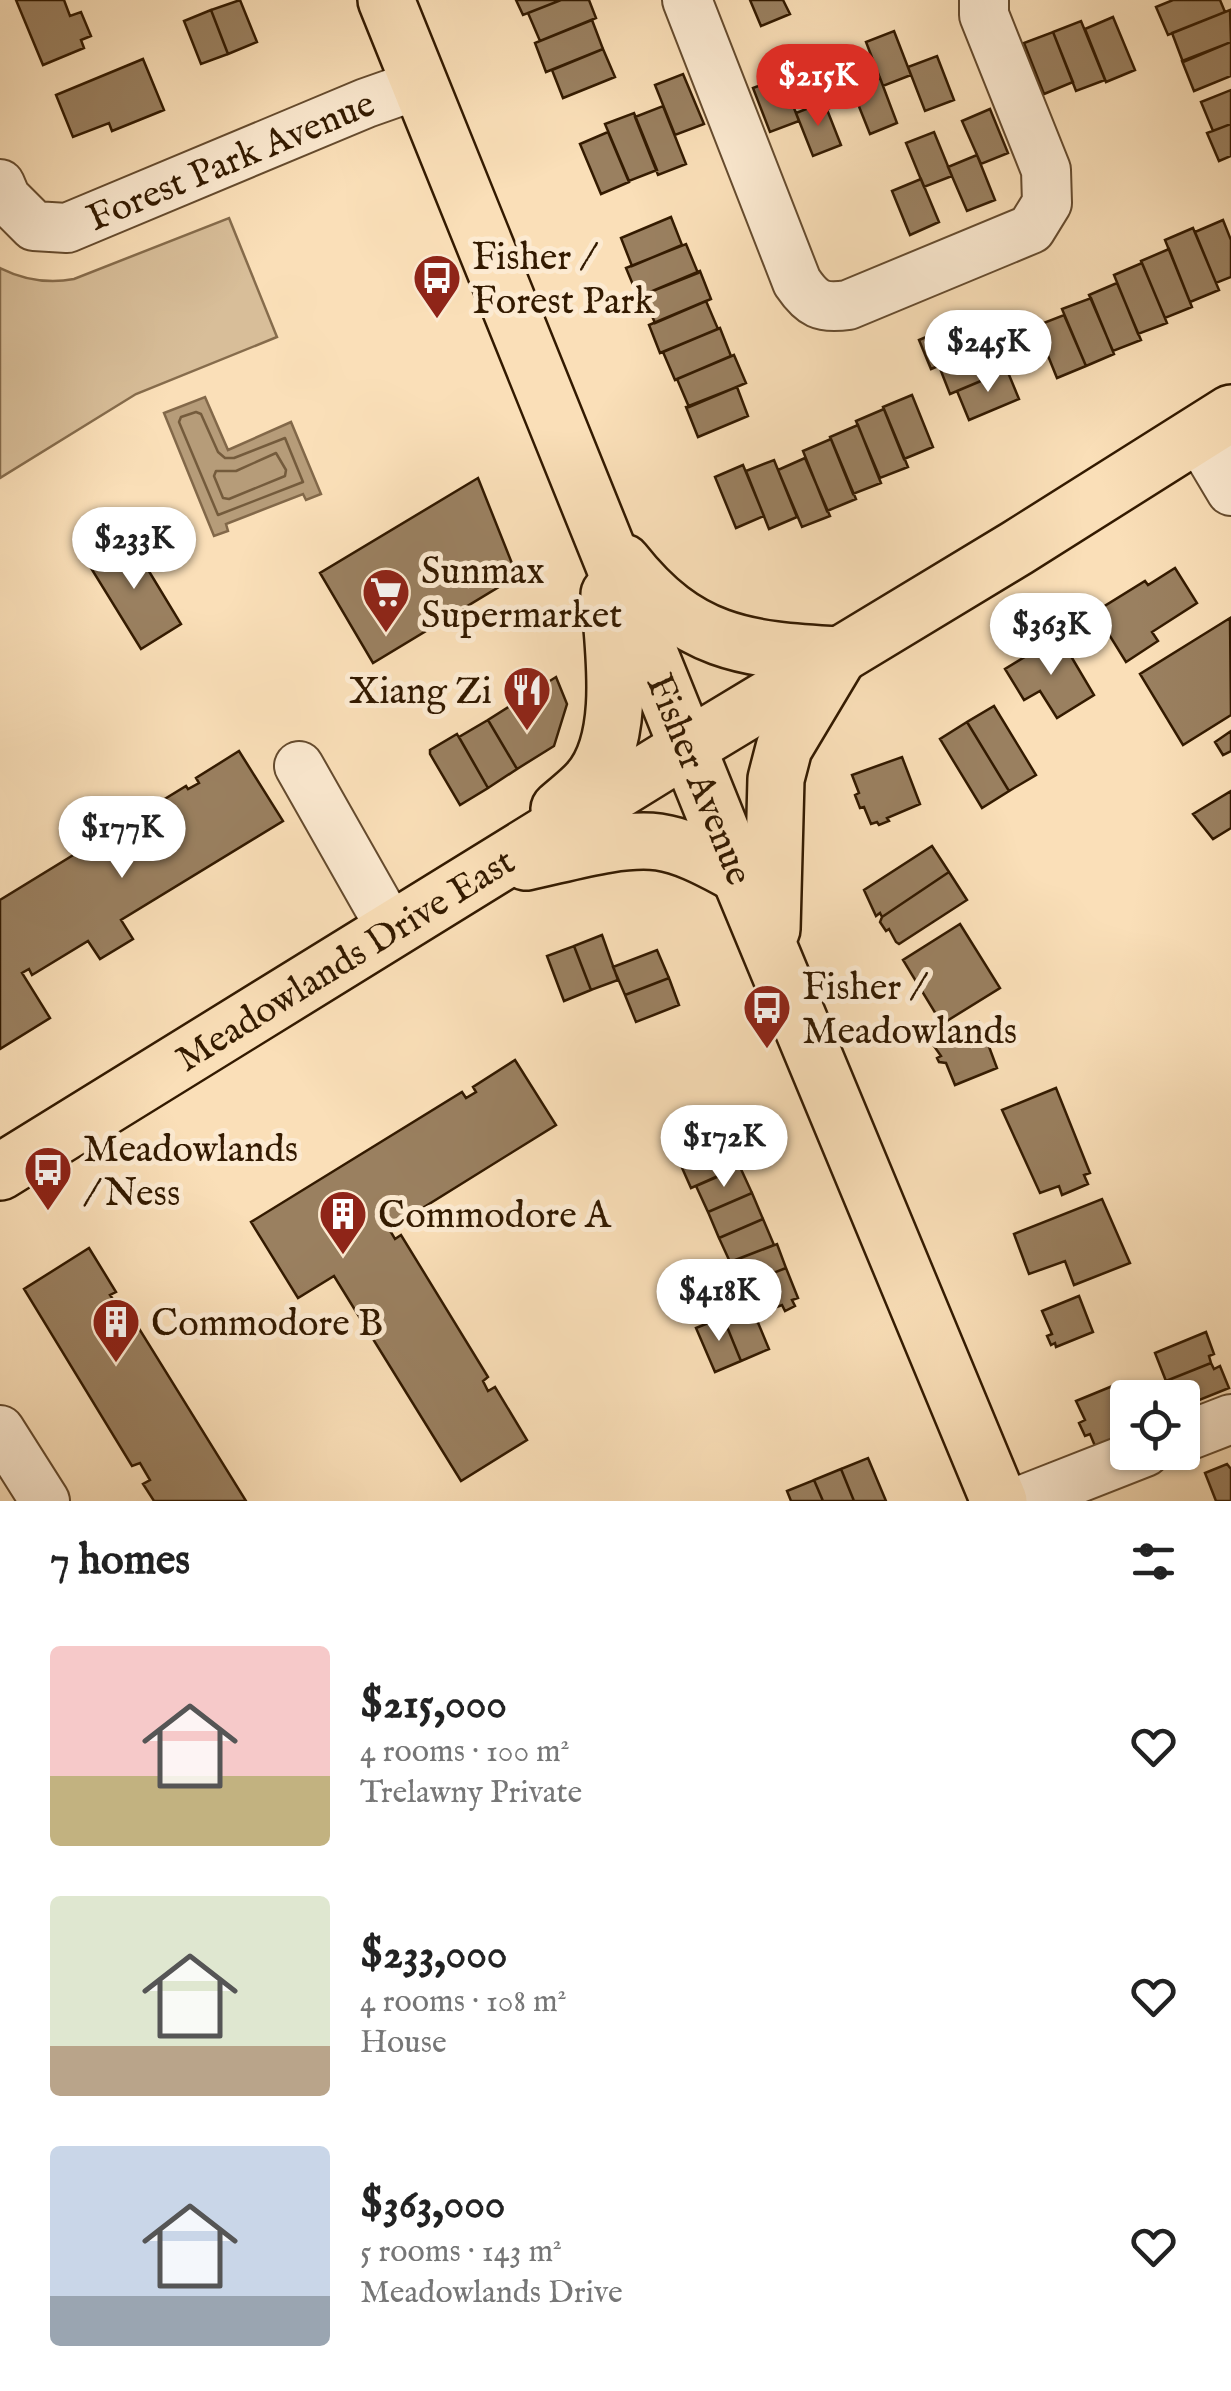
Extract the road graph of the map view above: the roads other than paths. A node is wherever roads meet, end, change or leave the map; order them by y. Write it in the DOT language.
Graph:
graph roads {
  1 [pos="386,0"];
  2 [pos="687,0"];
  3 [pos="984,0"];
  4 [pos="420,84"];
  5 [pos="0,184"];
  6 [pos="1214,423"];
  7 [pos="1231,491"];
  8 [pos="605,539"];
  9 [pos="840,654"];
  10 [pos="688,746"];
  11 [pos="300,766"];
  12 [pos="489,870"];
  13 [pos="739,875"];
  14 [pos="392,930"];
  15 [pos="772,953"];
  16 [pos="0,1172"];
  17 [pos="1231,1419"];
  18 [pos="0,1430"];
  19 [pos="1200,1431"];
  20 [pos="1110,1466"];
  21 [pos="45,1501"];
  22 [pos="999,1501"];
  23 [pos="1020,1501"];
  1 -- 4 [label="main road, Fisher Avenue"];
  2 -- 3 [label="street"];
  4 -- 5 [label="street, Forest Park Avenue"];
  4 -- 8 [label="main road, Fisher Avenue"];
  6 -- 7 [label="street"];
  6 -- 9 [label="main road, Meadowlands Drive East"];
  8 -- 9 [label="main road"];
  8 -- 10 [label="main road, Fisher Avenue"];
  8 -- 12 [label="main road"];
  9 -- 10 [label="main road, Meadowlands Drive East"];
  9 -- 15 [label="main road"];
  10 -- 12 [label="main road, Meadowlands Drive East"];
  10 -- 13 [label="main road, Fisher Avenue"];
  11 -- 14 [label="street"];
  12 -- 13 [label="main road"];
  12 -- 14 [label="main road, Meadowlands Drive East"];
  13 -- 15 [label="main road, Fisher Avenue"];
  14 -- 16 [label="main road, Meadowlands Drive East"];
  15 -- 22 [label="main road, Fisher Avenue"];
  17 -- 19 [label="street"];
  18 -- 21 [label="street"];
  20 -- 23 [label="street"];
}
